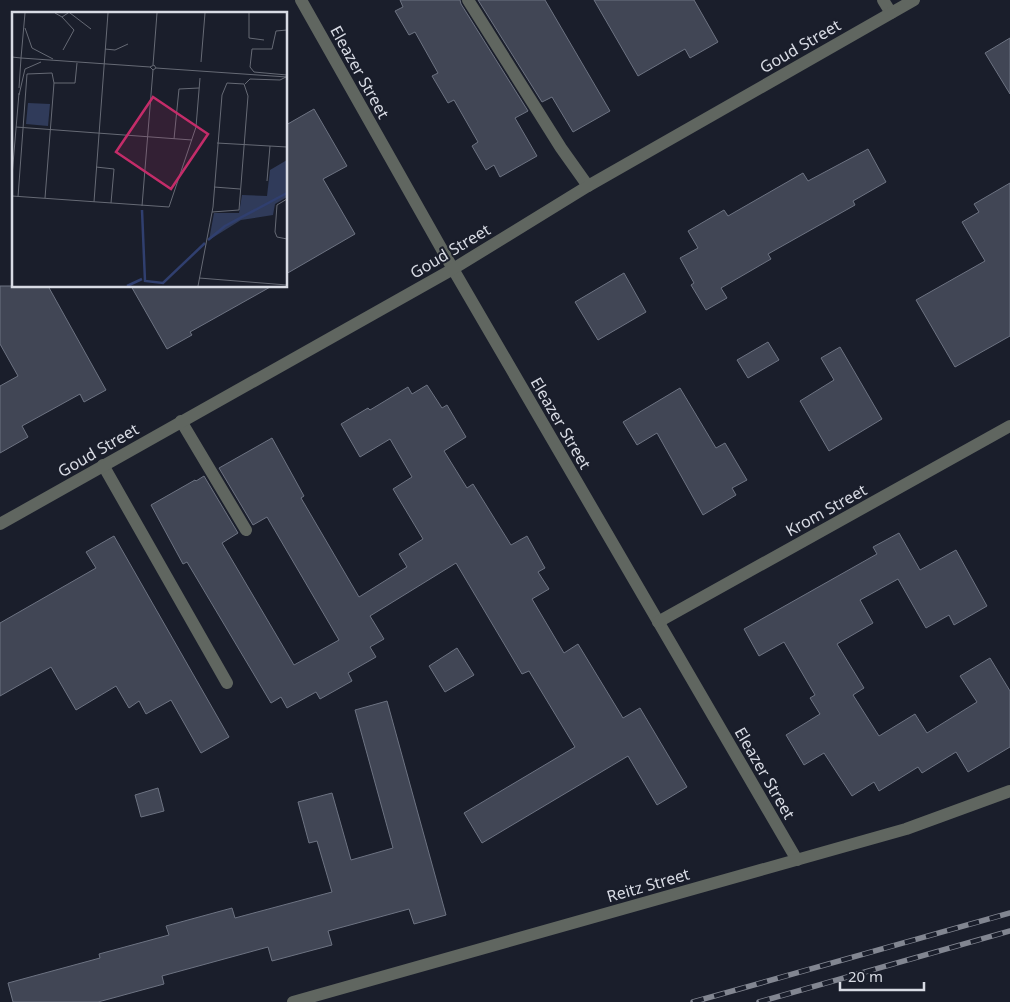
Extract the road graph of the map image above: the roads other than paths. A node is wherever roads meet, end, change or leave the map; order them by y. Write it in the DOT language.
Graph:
graph roads {
  1 [pos="301,0"];
  2 [pos="468,0"];
  3 [pos="883,0"];
  4 [pos="914,0"];
  5 [pos="891,13"];
  6 [pos="588,186"];
  7 [pos="453,269"];
  8 [pos="181,421"];
  9 [pos="1010,426"];
  10 [pos="103,465"];
  11 [pos="1,523"];
  12 [pos="246,530"];
  13 [pos="658,622"];
  14 [pos="227,683"];
  15 [pos="1010,791"];
  16 [pos="797,860"];
  17 [pos="293,1002"];
  1 -- 7 [label="street, Eleazer Street"];
  2 -- 6 [label="street"];
  3 -- 5 [label="street"];
  4 -- 5 [label="street, Goud Street"];
  5 -- 6 [label="street, Goud Street"];
  6 -- 7 [label="street, Goud Street"];
  7 -- 8 [label="street, Goud Street"];
  7 -- 13 [label="street, Eleazer Street"];
  8 -- 10 [label="street, Goud Street"];
  8 -- 12 [label="street"];
  9 -- 13 [label="street, Krom Street"];
  10 -- 11 [label="street, Goud Street"];
  10 -- 14 [label="street"];
  13 -- 16 [label="street, Eleazer Street"];
  15 -- 16 [label="street, Reitz Street"];
  16 -- 17 [label="street, Reitz Street"];
}
